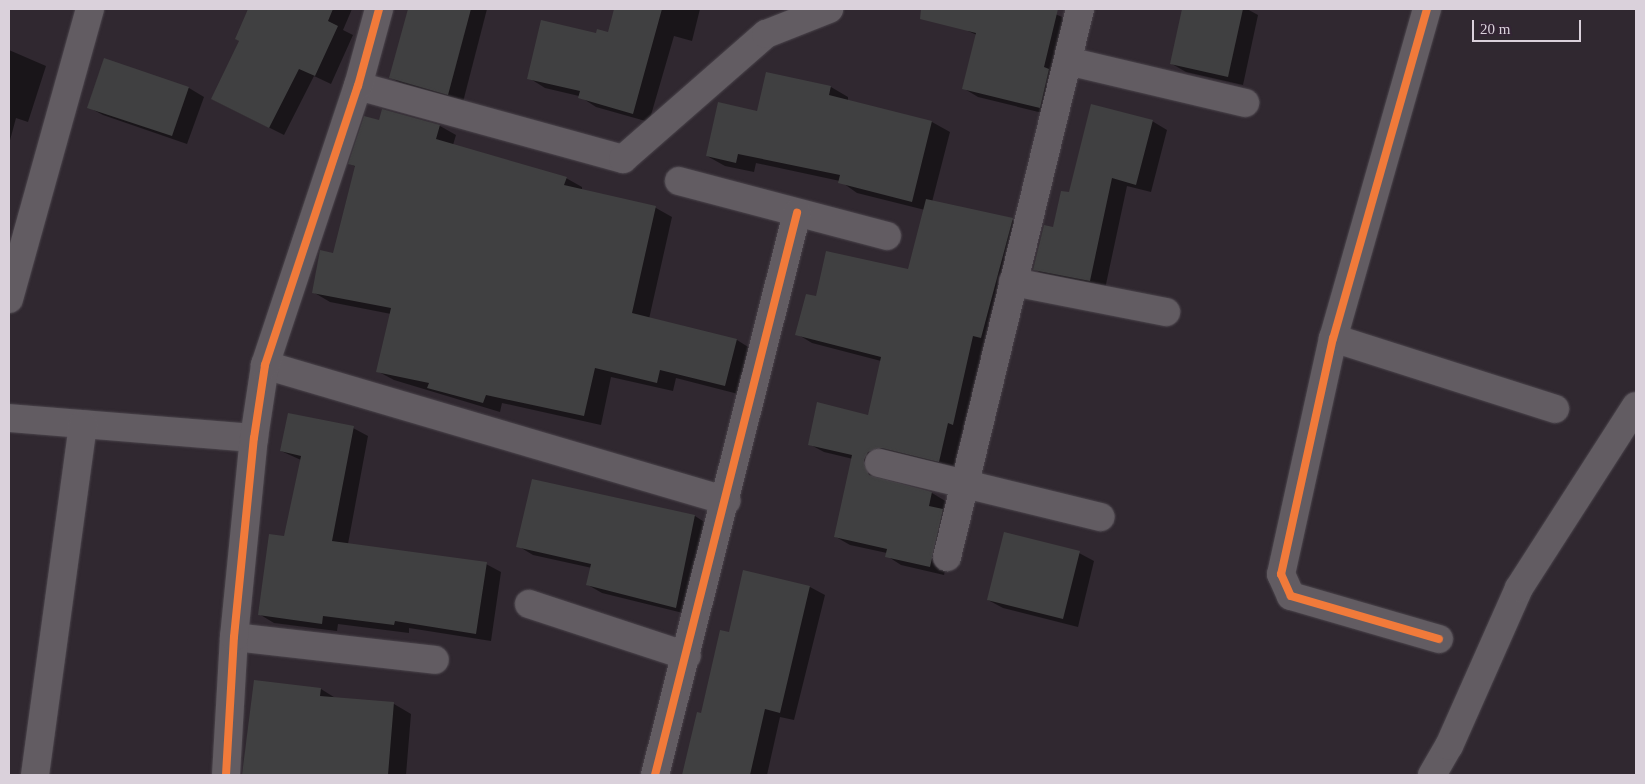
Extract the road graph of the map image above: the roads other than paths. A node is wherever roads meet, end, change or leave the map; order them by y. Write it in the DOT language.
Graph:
graph roads {
  1 [pos="90,9"];
  2 [pos="379,9"];
  3 [pos="829,9"];
  4 [pos="1080,9"];
  5 [pos="1427,9"];
  6 [pos="1068,61"];
  7 [pos="358,86"];
  8 [pos="1245,103"];
  9 [pos="679,181"];
  10 [pos="797,213"];
  11 [pos="888,236"];
  12 [pos="1013,282"];
  13 [pos="9,299"];
  14 [pos="1166,312"];
  15 [pos="1333,338"];
  16 [pos="265,365"];
  17 [pos="1636,406"];
  18 [pos="1555,409"];
  19 [pos="9,418"];
  20 [pos="83,424"];
  21 [pos="254,438"];
  22 [pos="879,463"];
  23 [pos="964,484"];
  24 [pos="726,500"];
  25 [pos="1100,517"];
  26 [pos="947,557"];
  27 [pos="529,604"];
  28 [pos="234,637"];
  29 [pos="1439,639"];
  30 [pos="687,656"];
  31 [pos="435,660"];
  32 [pos="36,775"];
  33 [pos="226,775"];
  34 [pos="655,775"];
  35 [pos="1432,775"];
  1 -- 13 [label="street"];
  2 -- 7 [label="street"];
  3 -- 7 [label="street"];
  4 -- 6 [label="street"];
  5 -- 15 [label="street"];
  6 -- 8 [label="street"];
  6 -- 12 [label="street"];
  7 -- 16 [label="street"];
  9 -- 10 [label="street"];
  10 -- 11 [label="street"];
  10 -- 24 [label="street"];
  12 -- 14 [label="street"];
  12 -- 23 [label="street"];
  15 -- 18 [label="street"];
  15 -- 29 [label="street"];
  16 -- 21 [label="street"];
  16 -- 24 [label="street"];
  17 -- 35 [label="street"];
  19 -- 20 [label="street"];
  20 -- 21 [label="street"];
  20 -- 32 [label="street"];
  21 -- 28 [label="street"];
  22 -- 23 [label="street"];
  23 -- 25 [label="street"];
  23 -- 26 [label="street"];
  24 -- 30 [label="street"];
  27 -- 30 [label="street"];
  28 -- 31 [label="street"];
  28 -- 33 [label="street"];
  30 -- 34 [label="street"];
}
